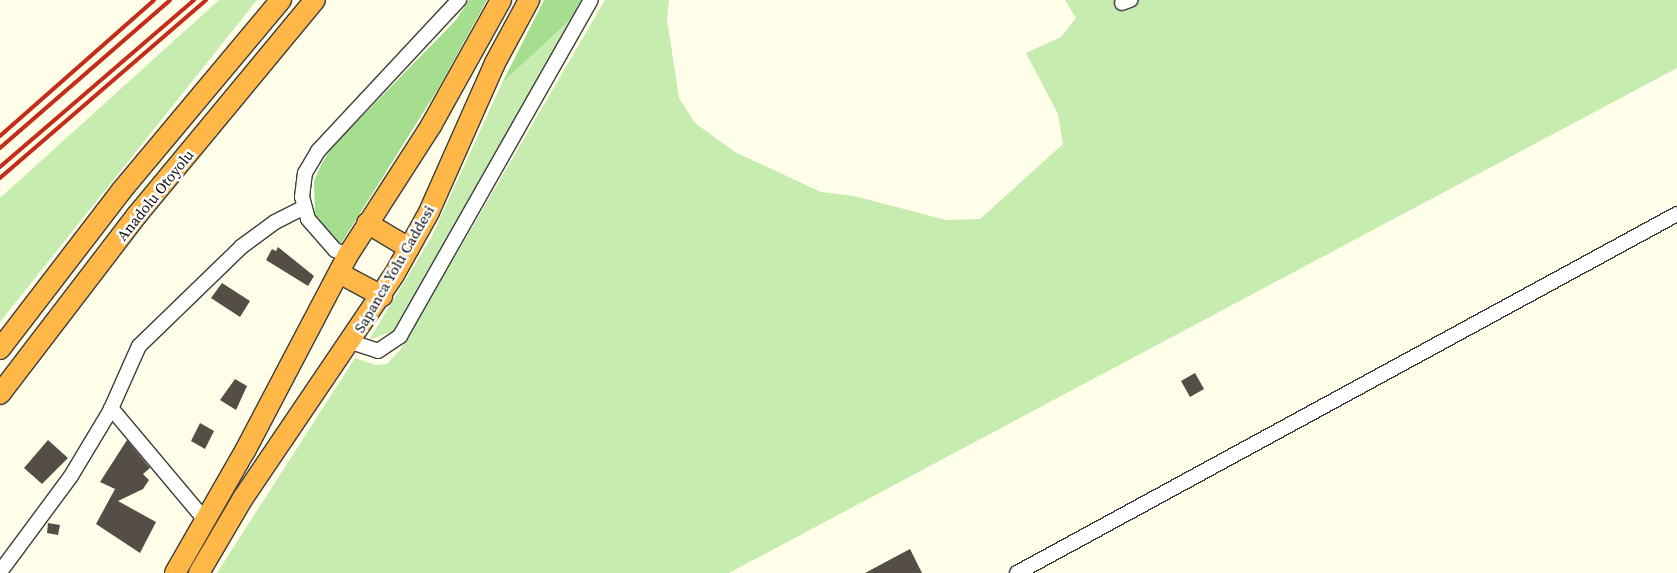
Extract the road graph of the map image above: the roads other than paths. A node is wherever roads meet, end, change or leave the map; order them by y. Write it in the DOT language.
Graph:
graph roads {
  1 [pos="281,0"];
  2 [pos="315,0"];
  3 [pos="458,0"];
  4 [pos="500,0"];
  5 [pos="529,0"];
  6 [pos="591,0"];
  7 [pos="303,208"];
  8 [pos="1677,214"];
  9 [pos="367,223"];
  10 [pos="409,248"];
  11 [pos="348,254"];
  12 [pos="338,272"];
  13 [pos="382,296"];
  14 [pos="351,342"];
  15 [pos="0,349"];
  16 [pos="0,394"];
  17 [pos="111,408"];
  18 [pos="206,520"];
  19 [pos="0,572"];
  20 [pos="174,573"];
  21 [pos="199,573"];
  22 [pos="1017,573"];
  1 -- 15 [label="highway, Anadolu Otoyolu"];
  2 -- 16 [label="highway, Anadolu Otoyolu"];
  3 -- 7 [label="street"];
  4 -- 9 [label="highway"];
  5 -- 10 [label="highway, Sapanca Yolu Caddesi"];
  6 -- 14 [label="street"];
  7 -- 11 [label="street"];
  7 -- 17 [label="street"];
  8 -- 22 [label="street"];
  9 -- 10 [label="highway"];
  9 -- 11 [label="highway"];
  10 -- 13 [label="highway, Sapanca Yolu Caddesi"];
  11 -- 12 [label="highway"];
  12 -- 13 [label="highway"];
  12 -- 18 [label="highway"];
  13 -- 14 [label="highway, Sapanca Yolu Caddesi"];
  14 -- 21 [label="highway, Sapanca Yolu Caddesi"];
  17 -- 18 [label="street"];
  17 -- 19 [label="street"];
  18 -- 20 [label="highway"];
}
